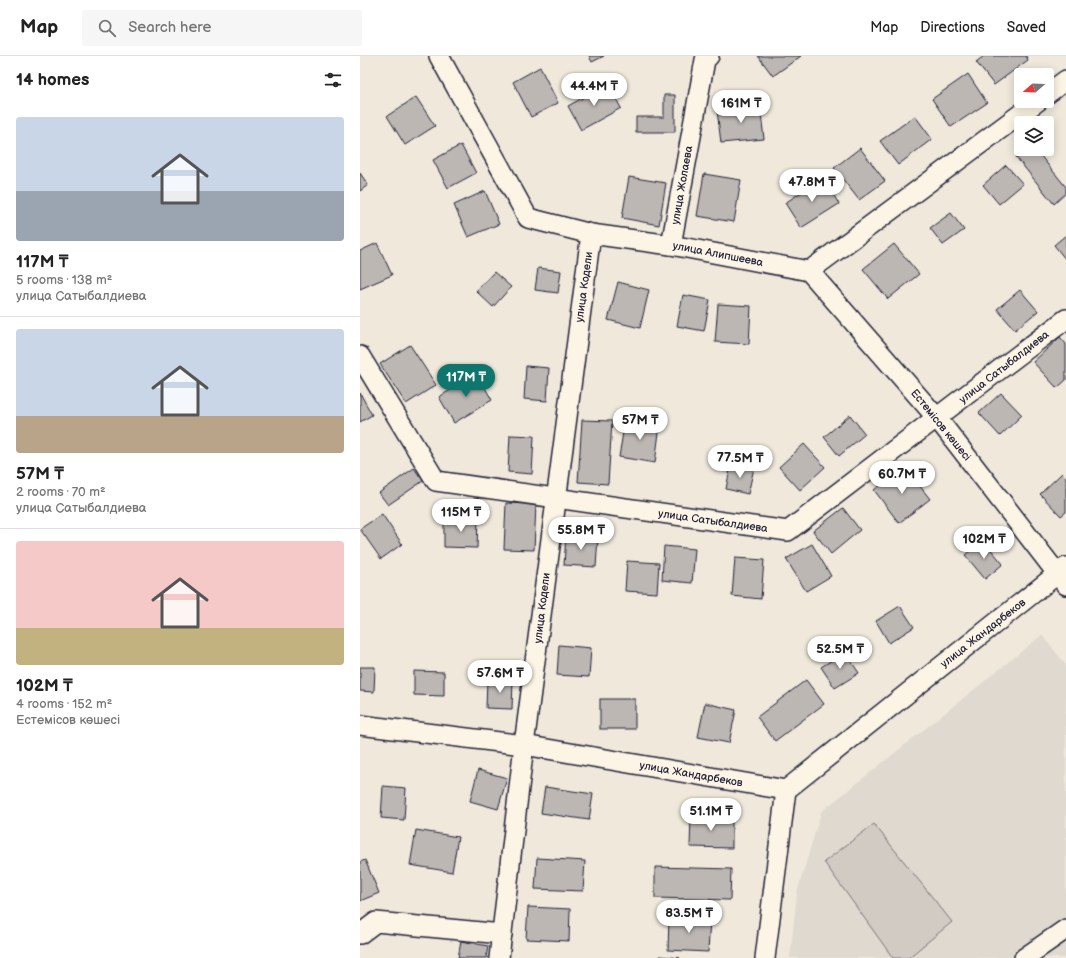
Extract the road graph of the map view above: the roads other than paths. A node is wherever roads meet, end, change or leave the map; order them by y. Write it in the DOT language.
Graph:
graph roads {
  1 [pos="439,56"];
  2 [pos="705,57"];
  3 [pos="1066,80"];
  4 [pos="1054,89"];
  5 [pos="1029,108"];
  6 [pos="591,234"];
  7 [pos="671,245"];
  8 [pos="809,271"];
  9 [pos="1066,319"];
  10 [pos="360,356"];
  11 [pos="937,418"];
  12 [pos="556,499"];
  13 [pos="1063,575"];
  14 [pos="360,725"];
  15 [pos="524,746"];
  16 [pos="786,790"];
  17 [pos="1066,929"];
  18 [pos="360,934"];
  19 [pos="502,934"];
  20 [pos="499,958"];
  21 [pos="765,958"];
  22 [pos="1024,958"];
  1 -- 6 [label="street, улица Алипшеева"];
  2 -- 7 [label="street, улица Жолаева"];
  3 -- 4 [label="street"];
  5 -- 8 [label="street"];
  6 -- 7 [label="street, улица Алипшеева"];
  6 -- 12 [label="street, улица Кодели"];
  7 -- 8 [label="street, улица Алипшеева"];
  8 -- 11 [label="street, Естемісов көшесі"];
  9 -- 11 [label="street, улица Сатыбалдиева"];
  10 -- 12 [label="street, улица Сатыбалдиева"];
  11 -- 12 [label="street, улица Сатыбалдиева"];
  11 -- 13 [label="street, Естемісов көшесі"];
  12 -- 15 [label="street, улица Кодели"];
  13 -- 16 [label="street, улица Жандарбеков"];
  14 -- 15 [label="street, улица Жандарбеков"];
  15 -- 16 [label="street, улица Жандарбеков"];
  15 -- 19 [label="street, улица Кодели"];
  16 -- 21 [label="street"];
  17 -- 22 [label="street"];
  18 -- 19 [label="street"];
  19 -- 20 [label="street, улица Кодели"];
}
